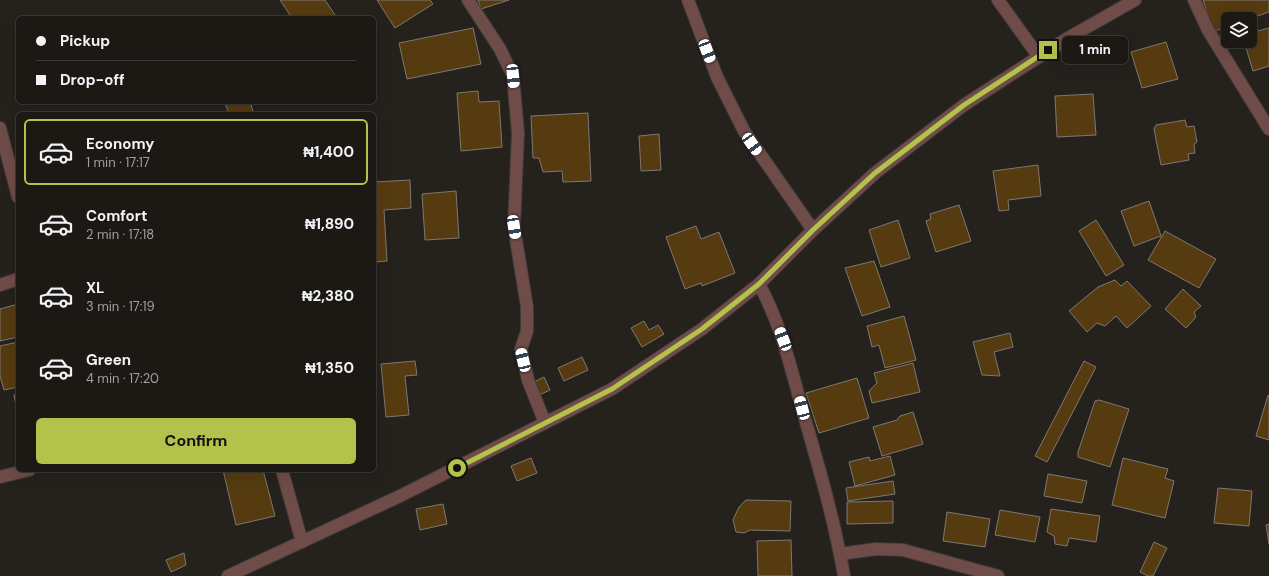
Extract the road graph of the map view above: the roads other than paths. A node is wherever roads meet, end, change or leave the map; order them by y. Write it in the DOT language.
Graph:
graph roads {
  1 [pos="468,0"];
  2 [pos="688,0"];
  3 [pos="998,0"];
  4 [pos="1135,0"];
  5 [pos="1194,0"];
  6 [pos="1039,57"];
  7 [pos="0,128"];
  8 [pos="1269,129"];
  9 [pos="16,189"];
  10 [pos="813,230"];
  11 [pos="16,280"];
  12 [pos="759,284"];
  13 [pos="0,285"];
  14 [pos="545,423"];
  15 [pos="21,472"];
  16 [pos="283,472"];
  17 [pos="0,477"];
  18 [pos="302,542"];
  19 [pos="840,554"];
  20 [pos="228,576"];
  21 [pos="844,576"];
  22 [pos="998,576"];
  1 -- 14 [label="street"];
  2 -- 10 [label="street"];
  3 -- 6 [label="street"];
  4 -- 6 [label="street"];
  5 -- 8 [label="street"];
  6 -- 10 [label="street"];
  7 -- 9 [label="street"];
  10 -- 12 [label="street"];
  11 -- 13 [label="street"];
  12 -- 14 [label="street"];
  12 -- 19 [label="street"];
  14 -- 18 [label="street"];
  15 -- 17 [label="street"];
  16 -- 18 [label="street"];
  18 -- 20 [label="street"];
  19 -- 21 [label="street"];
  19 -- 22 [label="street"];
}
